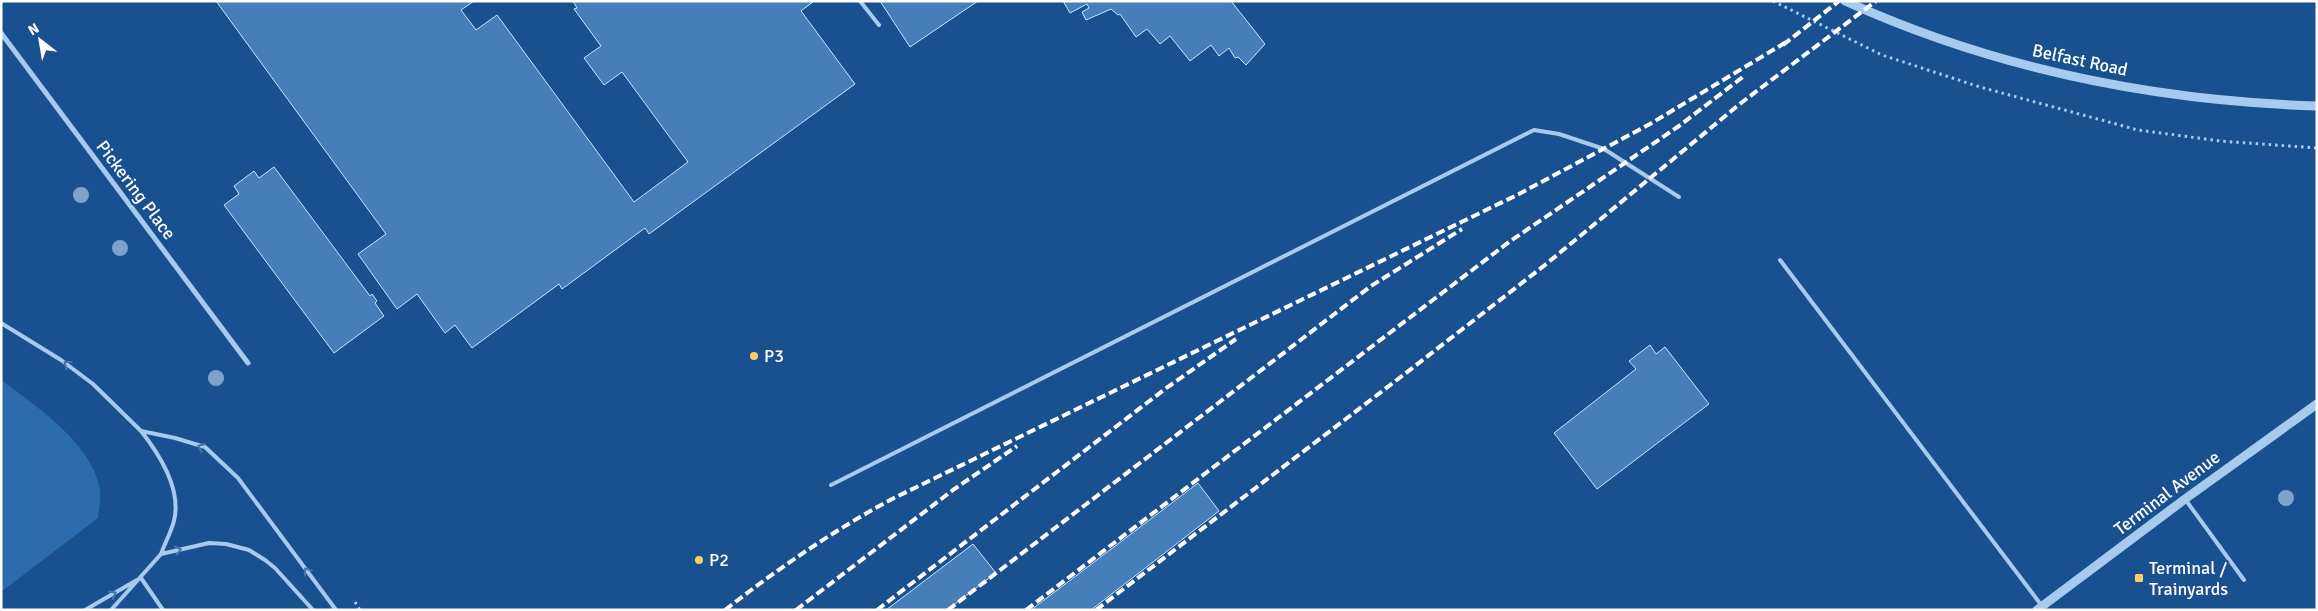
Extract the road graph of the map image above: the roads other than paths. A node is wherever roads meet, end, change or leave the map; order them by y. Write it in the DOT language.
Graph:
graph roads {
  1 [pos="860,1"];
  2 [pos="1846,1"];
  3 [pos="879,26"];
  4 [pos="1,33"];
  5 [pos="2317,106"];
  6 [pos="1679,197"];
  7 [pos="1780,260"];
  8 [pos="1,323"];
  9 [pos="248,363"];
  10 [pos="2317,404"];
  11 [pos="141,431"];
  12 [pos="832,485"];
  13 [pos="2185,499"];
  14 [pos="161,554"];
  15 [pos="141,578"];
  16 [pos="2244,580"];
  17 [pos="2040,608"];
  18 [pos="85,610"];
  19 [pos="111,610"];
  20 [pos="163,610"];
  21 [pos="313,610"];
  22 [pos="336,610"];
  1 -- 3 [label="lane"];
  2 -- 5 [label="street, Belfast Road"];
  4 -- 9 [label="street, Pickering Place"];
  6 -- 12 [label="lane"];
  7 -- 17 [label="lane"];
  11 -- 8 [label="lane, one-way"];
  10 -- 13 [label="street, Terminal Avenue"];
  11 -- 14 [label="lane"];
  22 -- 11 [label="lane, one-way"];
  13 -- 16 [label="lane"];
  13 -- 17 [label="street, Terminal Avenue"];
  14 -- 15 [label="lane"];
  14 -- 21 [label="lane, one-way"];
  18 -- 15 [label="lane, one-way"];
  15 -- 19 [label="lane"];
  15 -- 20 [label="lane"];
}
